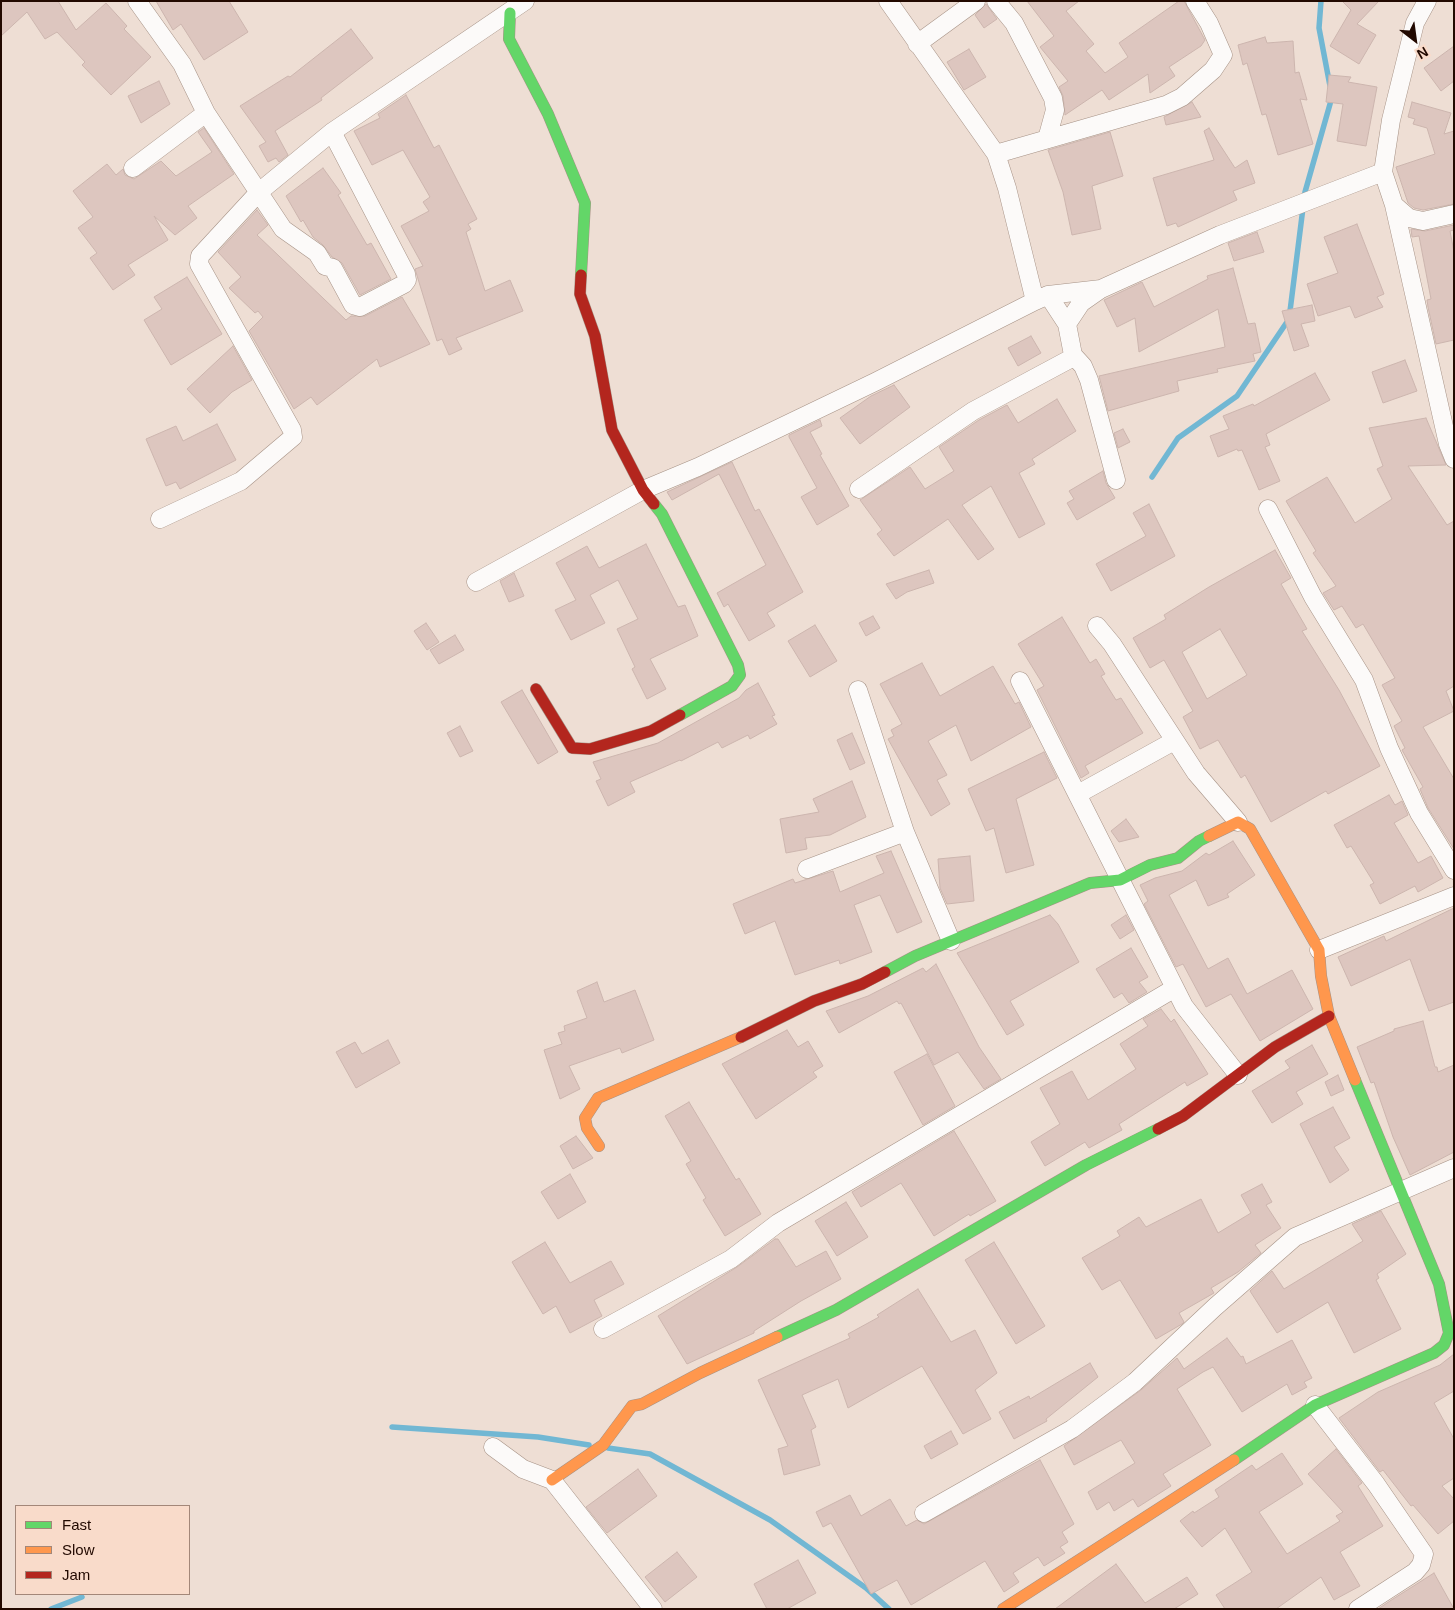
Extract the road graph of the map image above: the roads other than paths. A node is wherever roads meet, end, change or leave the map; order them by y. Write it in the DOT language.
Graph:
graph roads {
  1 [pos="137,1"];
  2 [pos="525,1"];
  3 [pos="888,1"];
  4 [pos="976,1"];
  5 [pos="996,1"];
  6 [pos="1195,1"];
  7 [pos="1427,1"];
  8 [pos="510,13"];
  9 [pos="917,44"];
  10 [pos="206,113"];
  11 [pos="332,132"];
  12 [pos="1047,139"];
  13 [pos="996,154"];
  14 [pos="133,168"];
  15 [pos="1383,172"];
  16 [pos="259,192"];
  17 [pos="1394,205"];
  18 [pos="1454,214"];
  19 [pos="1101,289"];
  20 [pos="1041,298"];
  21 [pos="1067,324"];
  22 [pos="1073,355"];
  23 [pos="1454,460"];
  24 [pos="1116,480"];
  25 [pos="859,489"];
  26 [pos="644,490"];
  27 [pos="1268,509"];
  28 [pos="160,519"];
  29 [pos="476,582"];
  30 [pos="1097,626"];
  31 [pos="1020,681"];
  32 [pos="536,689"];
  33 [pos="858,690"];
  34 [pos="1174,741"];
  35 [pos="1078,794"];
  36 [pos="1238,822"];
  37 [pos="905,832"];
  38 [pos="808,869"];
  39 [pos="1454,870"];
  40 [pos="1120,880"];
  41 [pos="1454,896"];
  42 [pos="952,941"];
  43 [pos="1319,950"];
  44 [pos="1175,988"];
  45 [pos="1329,1016"];
  46 [pos="1238,1075"];
  47 [pos="599,1146"];
  48 [pos="1454,1168"];
  49 [pos="1401,1190"];
  50 [pos="604,1330"];
  51 [pos="1449,1346"];
  52 [pos="1315,1405"];
  53 [pos="493,1447"];
  54 [pos="552,1480"];
  55 [pos="924,1513"];
  56 [pos="652,1609"];
  57 [pos="1003,1609"];
  58 [pos="1358,1609"];
  1 -- 10 [label="street"];
  2 -- 8 [label="street"];
  3 -- 9 [label="street"];
  4 -- 9 [label="street"];
  5 -- 12 [label="street"];
  6 -- 12 [label="street"];
  7 -- 15 [label="street"];
  8 -- 11 [label="street"];
  8 -- 26 [label="street"];
  9 -- 13 [label="street"];
  10 -- 14 [label="street"];
  10 -- 16 [label="street"];
  11 -- 16 [label="street"];
  11 -- 16 [label="street"];
  12 -- 13 [label="street"];
  13 -- 20 [label="street"];
  15 -- 17 [label="street"];
  15 -- 19 [label="street"];
  16 -- 28 [label="street"];
  17 -- 18 [label="street"];
  17 -- 23 [label="street"];
  19 -- 20 [label="street"];
  19 -- 21 [label="street"];
  20 -- 21 [label="street"];
  20 -- 26 [label="street"];
  21 -- 22 [label="street"];
  22 -- 24 [label="street"];
  22 -- 25 [label="street"];
  26 -- 29 [label="street"];
  26 -- 32 [label="street"];
  27 -- 39 [label="street"];
  30 -- 34 [label="street"];
  31 -- 35 [label="street"];
  33 -- 37 [label="street"];
  34 -- 35 [label="street"];
  34 -- 36 [label="street"];
  35 -- 40 [label="street"];
  36 -- 40 [label="street"];
  36 -- 43 [label="street"];
  37 -- 38 [label="street"];
  37 -- 42 [label="street"];
  40 -- 42 [label="street"];
  40 -- 44 [label="street"];
  41 -- 43 [label="street"];
  42 -- 47 [label="street"];
  43 -- 45 [label="street"];
  44 -- 46 [label="street"];
  44 -- 50 [label="street"];
  45 -- 46 [label="street"];
  45 -- 49 [label="street"];
  46 -- 54 [label="street"];
  48 -- 49 [label="street"];
  49 -- 51 [label="street"];
  49 -- 55 [label="street"];
  51 -- 52 [label="street"];
  52 -- 57 [label="street"];
  52 -- 58 [label="street"];
  53 -- 54 [label="street"];
  54 -- 56 [label="street"];
}
